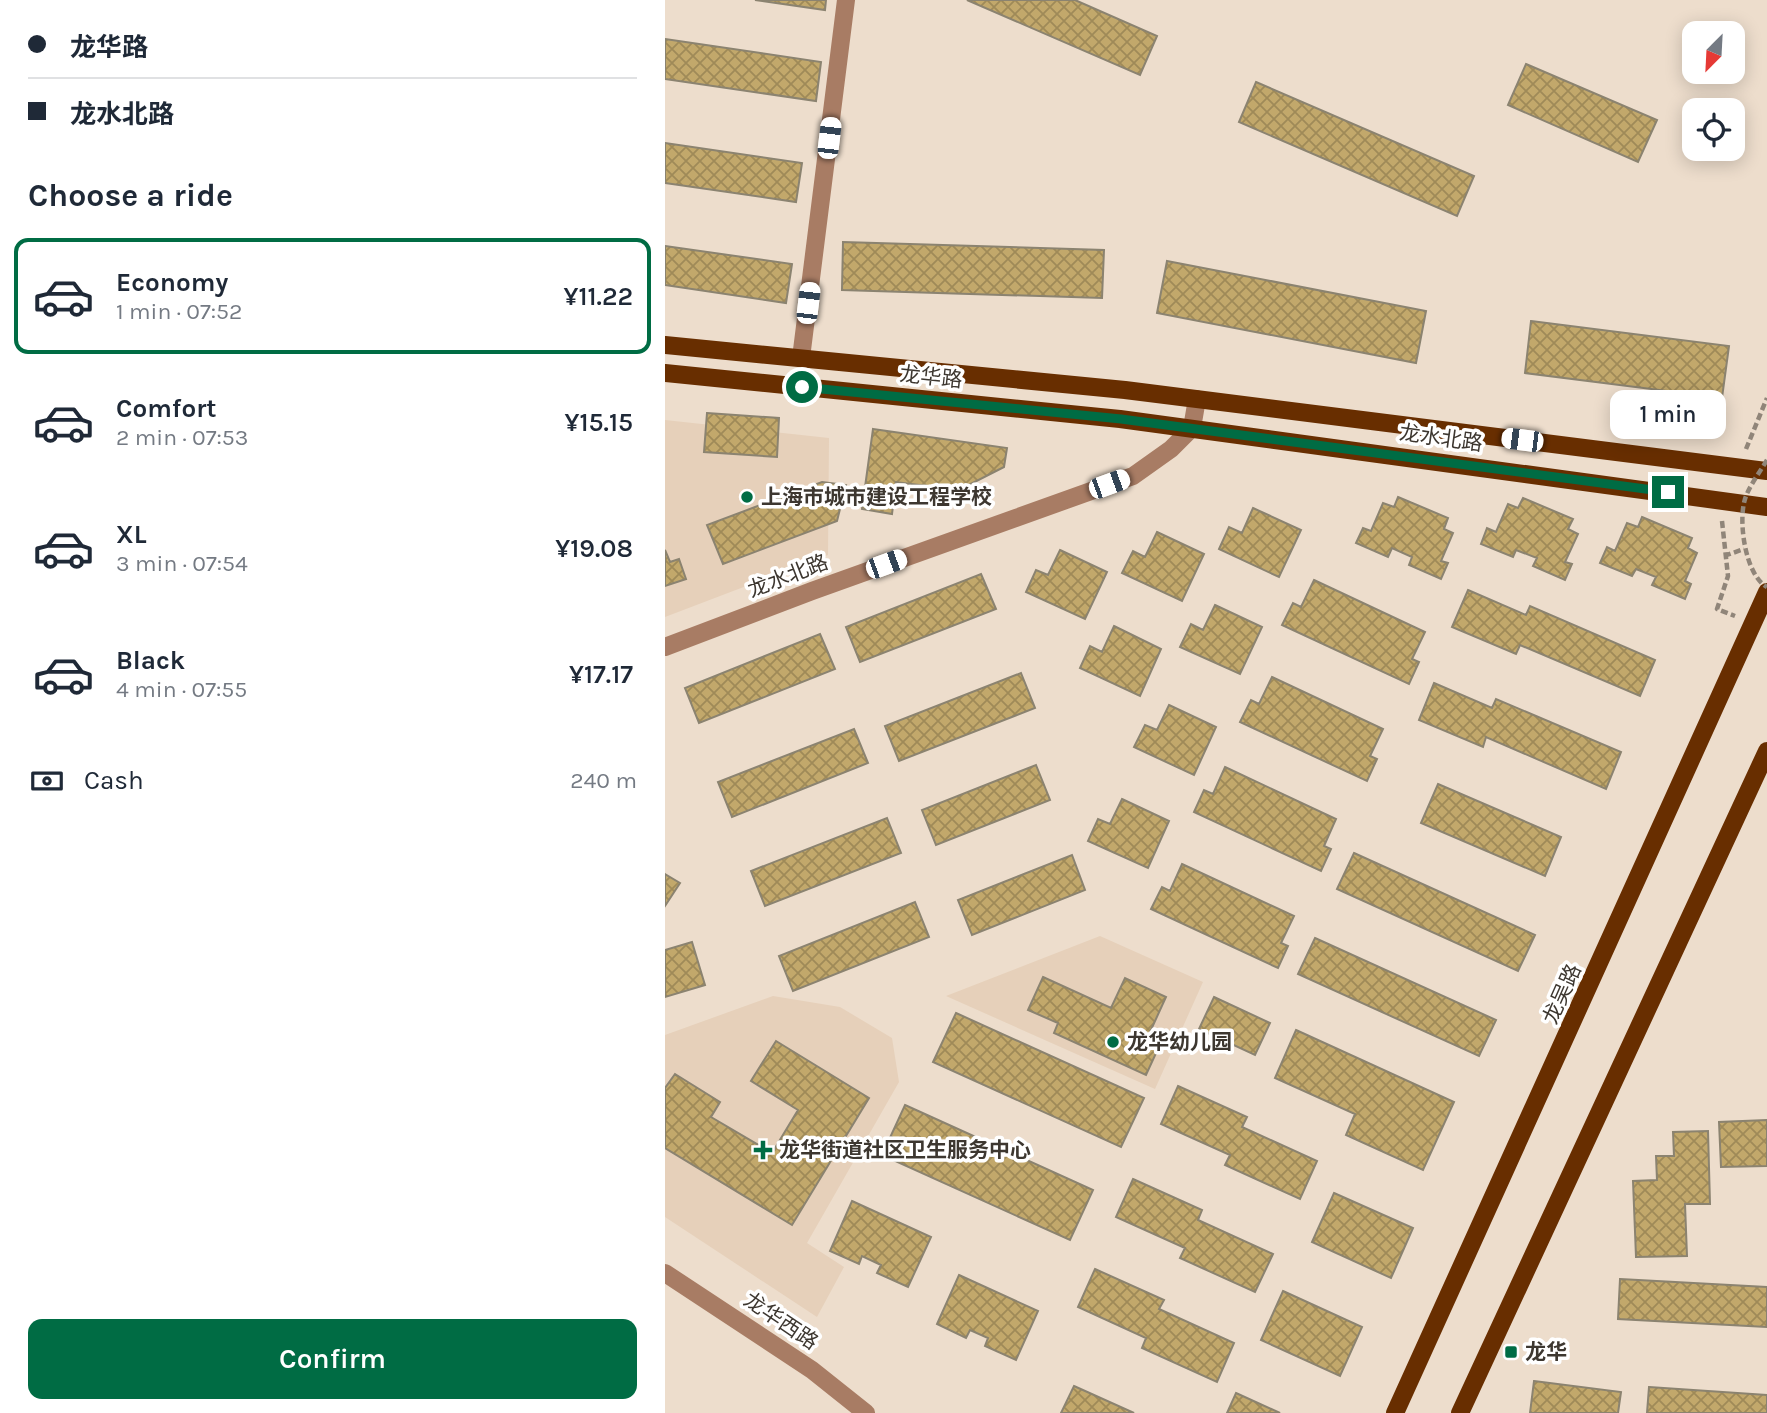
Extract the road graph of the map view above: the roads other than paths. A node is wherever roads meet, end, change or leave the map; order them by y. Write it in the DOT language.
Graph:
graph roads {
  1 [pos="846,0"];
  2 [pos="665,345"];
  3 [pos="801,358"];
  4 [pos="665,373"];
  5 [pos="1125,390"];
  6 [pos="1197,399"];
  7 [pos="1192,428"];
  8 [pos="1767,471"];
  9 [pos="1767,507"];
  10 [pos="1767,592"];
  11 [pos="665,648"];
  12 [pos="1767,751"];
  13 [pos="665,1273"];
  14 [pos="866,1413"];
  15 [pos="1395,1413"];
  16 [pos="1460,1413"];
  1 -- 3 [label="street"];
  2 -- 3 [label="main road, 龙华路"];
  3 -- 5 [label="main road, 龙华路"];
  4 -- 7 [label="main road, 龙华路"];
  5 -- 6 [label="main road, 龙水北路"];
  6 -- 7 [label="street"];
  6 -- 8 [label="main road, 龙水北路"];
  7 -- 9 [label="main road, 龙水北路"];
  7 -- 11 [label="street, 龙水北路"];
  10 -- 15 [label="main road, 龙吴路"];
  12 -- 16 [label="main road"];
  13 -- 14 [label="street, 龙华西路"];
}
